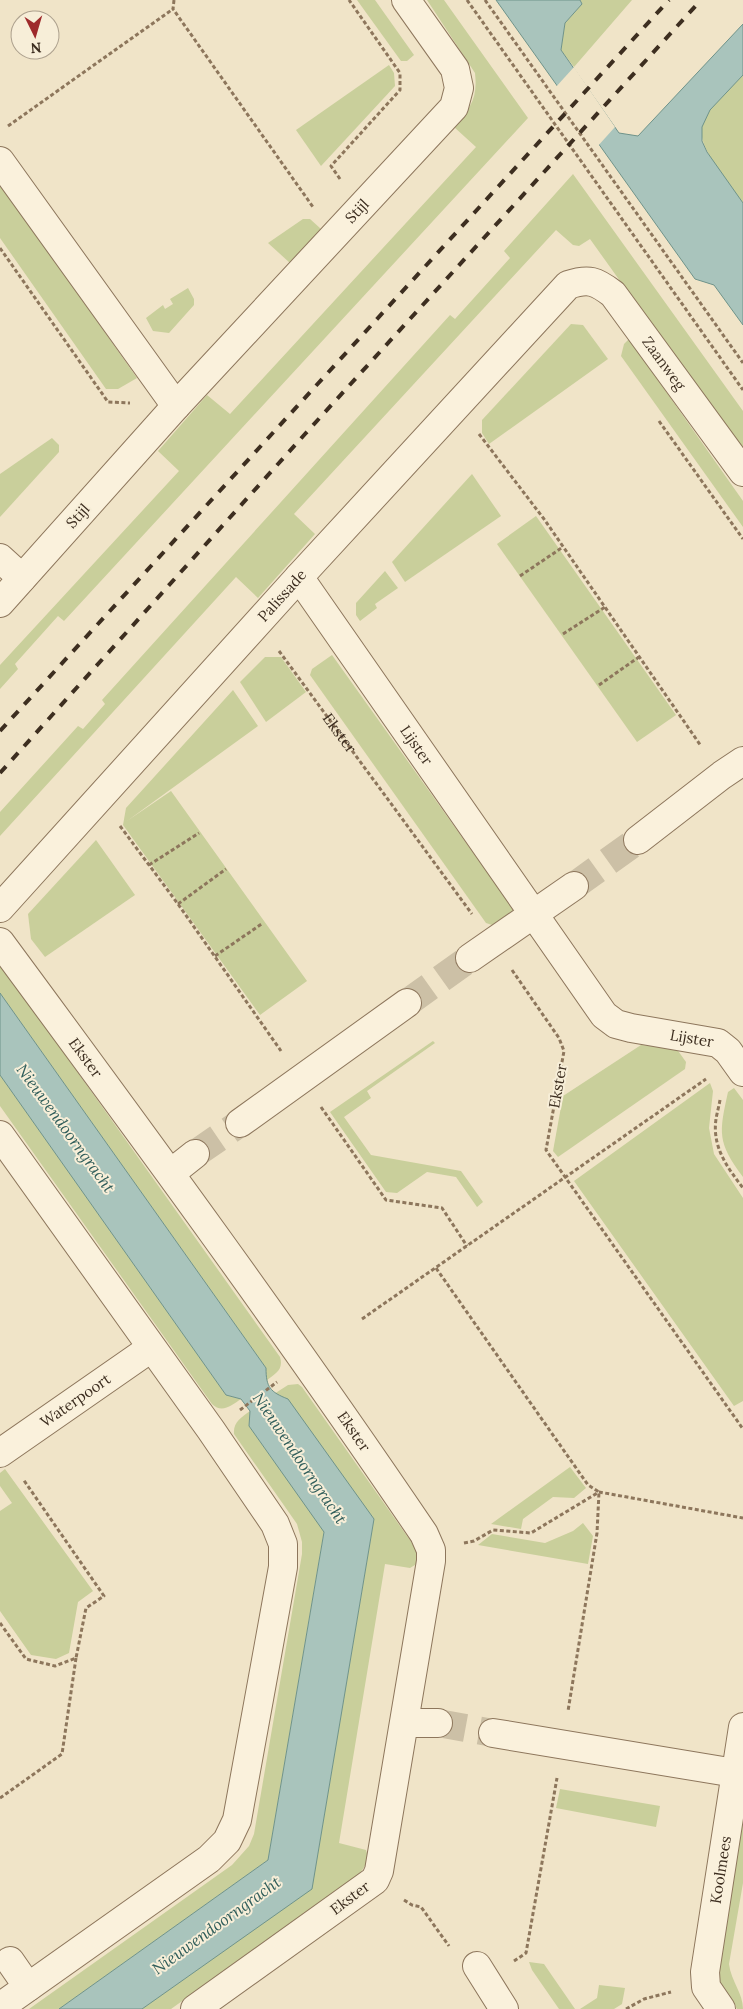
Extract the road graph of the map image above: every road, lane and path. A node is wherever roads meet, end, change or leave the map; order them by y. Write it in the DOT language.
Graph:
graph roads {
  1 [pos="174,0"];
  2 [pos="349,0"];
  3 [pos="406,0"];
  4 [pos="466,0"];
  5 [pos="485,0"];
  6 [pos="173,9"];
  7 [pos="8,127"];
  8 [pos="0,161"];
  9 [pos="342,183"];
  10 [pos="319,200"];
  11 [pos="312,205"];
  12 [pos="335,235"];
  13 [pos="0,248"];
  14 [pos="568,285"];
  15 [pos="743,363"];
  16 [pos="743,390"];
  17 [pos="458,405"];
  18 [pos="176,406"];
  19 [pos="743,472"];
  20 [pos="563,547"];
  21 [pos="0,558"];
  22 [pos="520,576"];
  23 [pos="299,577"];
  24 [pos="22,578"];
  25 [pos="0,602"];
  26 [pos="605,607"];
  27 [pos="258,622"];
  28 [pos="564,634"];
  29 [pos="640,657"];
  30 [pos="599,685"];
  31 [pos="732,768"];
  32 [pos="99,798"];
  33 [pos="199,832"];
  34 [pos="638,840"];
  35 [pos="149,865"];
  36 [pos="226,869"];
  37 [pos="574,886"];
  38 [pos="178,904"];
  39 [pos="0,908"];
  40 [pos="534,914"];
  41 [pos="262,922"];
  42 [pos="0,942"];
  43 [pos="492,942"];
  44 [pos="215,956"];
  45 [pos="470,958"];
  46 [pos="407,1003"];
  47 [pos="730,1064"];
  48 [pos="301,1079"];
  49 [pos="240,1123"];
  50 [pos="0,1135"];
  51 [pos="195,1154"];
  52 [pos="171,1173"];
  53 [pos="564,1177"];
  54 [pos="743,1188"];
  55 [pos="467,1246"];
  56 [pos="436,1268"];
  57 [pos="362,1319"];
  58 [pos="151,1348"];
  59 [pos="272,1386"];
  60 [pos="245,1406"];
  61 [pos="743,1429"];
  62 [pos="2,1452"];
  63 [pos="599,1492"];
  64 [pos="743,1518"];
  65 [pos="431,1550"];
  66 [pos="0,1623"];
  67 [pos="76,1658"];
  68 [pos="405,1723"];
  69 [pos="438,1723"];
  70 [pos="743,1727"];
  71 [pos="503,1735"];
  72 [pos="562,1745"];
  73 [pos="735,1773"];
  74 [pos="0,1798"];
  75 [pos="374,1880"];
  76 [pos="10,1961"];
  77 [pos="481,1973"];
  78 [pos="705,1983"];
  79 [pos="28,1987"];
  80 [pos="0,2007"];
  81 [pos="195,2009"];
  82 [pos="504,2009"];
  83 [pos="626,2009"];
  84 [pos="720,2009"];
  1 -- 6 [label="path"];
  2 -- 9 [label="path"];
  3 -- 12 [label="street, Stijl"];
  4 -- 16 [label="path"];
  5 -- 15 [label="path"];
  6 -- 7 [label="path"];
  6 -- 11 [label="path"];
  8 -- 18 [label="street"];
  10 -- 11 [label="path"];
  11 -- 12 [label="path"];
  12 -- 18 [label="street, Stijl"];
  13 -- 18 [label="path"];
  14 -- 17 [label="street, Palissade"];
  14 -- 19 [label="street, Zaanweg"];
  17 -- 20 [label="path"];
  17 -- 23 [label="street, Palissade"];
  18 -- 24 [label="street, Stijl"];
  20 -- 22 [label="path"];
  20 -- 26 [label="path"];
  21 -- 24 [label="street"];
  23 -- 27 [label="street, Palissade"];
  23 -- 40 [label="street, Lijster"];
  24 -- 25 [label="street, Stijl"];
  26 -- 28 [label="path"];
  26 -- 29 [label="path"];
  27 -- 32 [label="street, Palissade"];
  27 -- 43 [label="path, Ekster"];
  29 -- 30 [label="path"];
  29 -- 31 [label="path"];
  31 -- 34 [label="street"];
  32 -- 35 [label="path"];
  32 -- 39 [label="street, Palissade"];
  33 -- 35 [label="path"];
  35 -- 38 [label="path"];
  36 -- 38 [label="path"];
  37 -- 40 [label="street"];
  38 -- 44 [label="path"];
  40 -- 43 [label="street"];
  40 -- 47 [label="street, Lijster"];
  41 -- 44 [label="path"];
  42 -- 52 [label="street, Ekster"];
  43 -- 45 [label="street"];
  43 -- 53 [label="path, Ekster"];
  44 -- 48 [label="path"];
  46 -- 48 [label="street"];
  47 -- 53 [label="path"];
  47 -- 54 [label="path"];
  48 -- 49 [label="street"];
  48 -- 55 [label="path"];
  50 -- 58 [label="street"];
  51 -- 52 [label="street"];
  52 -- 65 [label="street, Ekster"];
  53 -- 55 [label="path"];
  53 -- 61 [label="path, Ekster"];
  55 -- 56 [label="path"];
  56 -- 57 [label="path"];
  56 -- 63 [label="path"];
  58 -- 62 [label="street, Waterpoort"];
  58 -- 79 [label="street"];
  59 -- 60 [label="path"];
  62 -- 67 [label="path"];
  63 -- 64 [label="path"];
  63 -- 65 [label="path"];
  63 -- 72 [label="path"];
  65 -- 68 [label="street, Ekster"];
  66 -- 67 [label="path"];
  67 -- 74 [label="path"];
  68 -- 69 [label="street"];
  68 -- 75 [label="street, Ekster"];
  70 -- 73 [label="street, Koolmees"];
  71 -- 72 [label="street"];
  72 -- 73 [label="street"];
  72 -- 77 [label="path"];
  73 -- 78 [label="street, Koolmees"];
  75 -- 77 [label="path"];
  75 -- 81 [label="street, Ekster"];
  76 -- 79 [label="street"];
  77 -- 82 [label="street"];
  78 -- 83 [label="path"];
  78 -- 84 [label="street"];
  79 -- 80 [label="street"];
}
